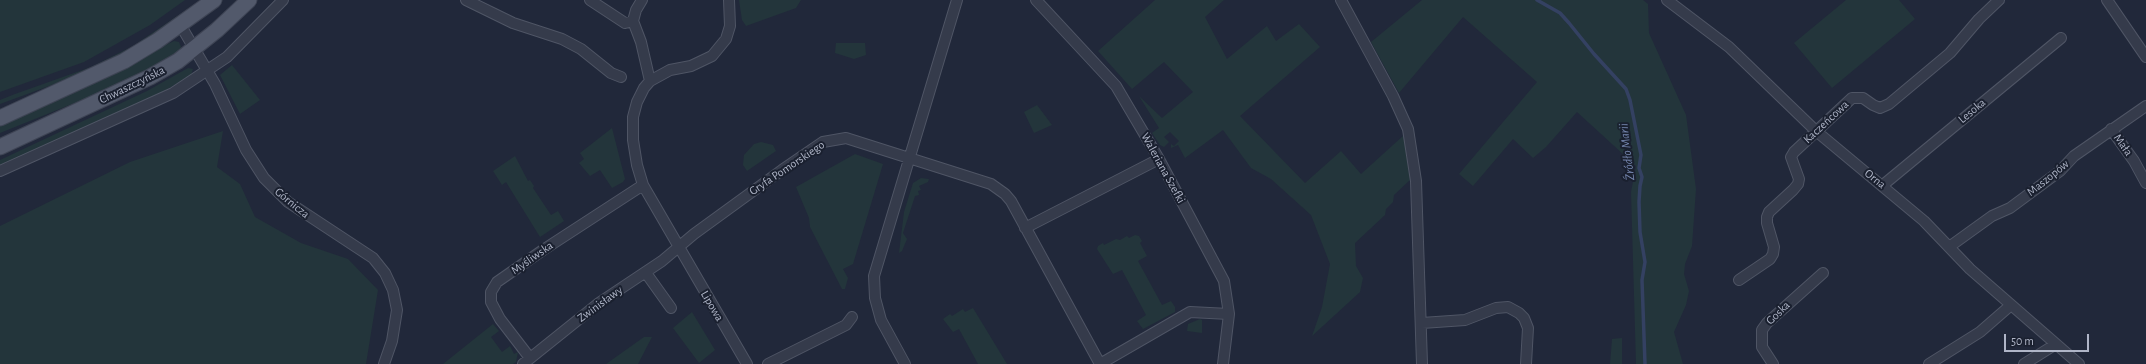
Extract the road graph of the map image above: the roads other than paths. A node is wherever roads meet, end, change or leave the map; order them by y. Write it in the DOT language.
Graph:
graph roads {
  1 [pos="214,0"];
  2 [pos="249,0"];
  3 [pos="283,0"];
  4 [pos="466,0"];
  5 [pos="590,0"];
  6 [pos="642,0"];
  7 [pos="729,0"];
  8 [pos="957,0"];
  9 [pos="1036,0"];
  10 [pos="1341,0"];
  11 [pos="1667,0"];
  12 [pos="1999,0"];
  13 [pos="2107,0"];
  14 [pos="633,22"];
  15 [pos="180,26"];
  16 [pos="2061,38"];
  17 [pos="195,49"];
  18 [pos="2146,57"];
  19 [pos="208,71"];
  20 [pos="621,77"];
  21 [pos="650,81"];
  22 [pos="2146,106"];
  23 [pos="0,118"];
  24 [pos="2112,129"];
  25 [pos="1816,131"];
  26 [pos="0,147"];
  27 [pos="910,158"];
  28 [pos="1159,159"];
  29 [pos="0,171"];
  30 [pos="2146,183"];
  31 [pos="643,185"];
  32 [pos="1883,185"];
  33 [pos="1025,228"];
  34 [pos="1949,246"];
  35 [pos="679,247"];
  36 [pos="1823,272"];
  37 [pos="646,273"];
  38 [pos="1739,280"];
  39 [pos="2011,305"];
  40 [pos="671,308"];
  41 [pos="1229,314"];
  42 [pos="852,317"];
  43 [pos="1422,323"];
  44 [pos="2056,344"];
  45 [pos="527,361"];
  46 [pos="384,364"];
  47 [pos="747,364"];
  48 [pos="768,364"];
  49 [pos="905,364"];
  50 [pos="1100,364"];
  51 [pos="1224,364"];
  52 [pos="1422,364"];
  53 [pos="1526,364"];
  54 [pos="1773,364"];
  55 [pos="1929,364"];
  56 [pos="2024,364"];
  57 [pos="2079,364"];
  1 -- 15 [label="main road, Chwaszczyńska"];
  2 -- 17 [label="main road, Chwaszczyńska"];
  3 -- 19 [label="street"];
  4 -- 20 [label="street"];
  5 -- 14 [label="street"];
  6 -- 14 [label="street"];
  7 -- 21 [label="street"];
  8 -- 27 [label="street"];
  9 -- 28 [label="street, Waleriana Szefki"];
  10 -- 43 [label="street"];
  11 -- 25 [label="street, Orna"];
  12 -- 25 [label="street, Kaczeńcowa"];
  13 -- 18 [label="street"];
  14 -- 21 [label="street"];
  15 -- 17 [label="street, Górnicza"];
  15 -- 23 [label="main road, Chwaszczyńska"];
  16 -- 32 [label="street, Lesoka"];
  17 -- 19 [label="street, Górnicza"];
  17 -- 26 [label="main road, Chwaszczyńska"];
  19 -- 29 [label="street"];
  19 -- 46 [label="street, Górnicza"];
  21 -- 31 [label="street"];
  22 -- 24 [label="street, Maszopów"];
  24 -- 30 [label="street, Mała"];
  24 -- 34 [label="street, Maszopów"];
  25 -- 32 [label="street, Orna"];
  25 -- 38 [label="street, Kaczeńcowa"];
  27 -- 33 [label="street, Gryfa Pomorskiego"];
  27 -- 35 [label="street, Gryfa Pomorskiego"];
  27 -- 49 [label="street"];
  28 -- 33 [label="street"];
  28 -- 41 [label="street, Waleriana Szefki"];
  31 -- 35 [label="street"];
  31 -- 45 [label="street, Myśliwska"];
  32 -- 34 [label="street, Orna"];
  33 -- 50 [label="street, Gryfa Pomorskiego"];
  34 -- 39 [label="street, Orna"];
  35 -- 37 [label="street, Zwinisławy"];
  35 -- 47 [label="street, Lipowa"];
  36 -- 54 [label="street, Goska"];
  37 -- 40 [label="street"];
  37 -- 45 [label="street, Zwinisławy"];
  39 -- 44 [label="street, Orna"];
  39 -- 55 [label="street"];
  41 -- 50 [label="street, Gryfa Pomorskiego"];
  41 -- 51 [label="street, Waleriana Szefki"];
  42 -- 48 [label="street"];
  43 -- 52 [label="street"];
  43 -- 53 [label="street"];
  44 -- 56 [label="street"];
  44 -- 57 [label="street, Orna"];
}
